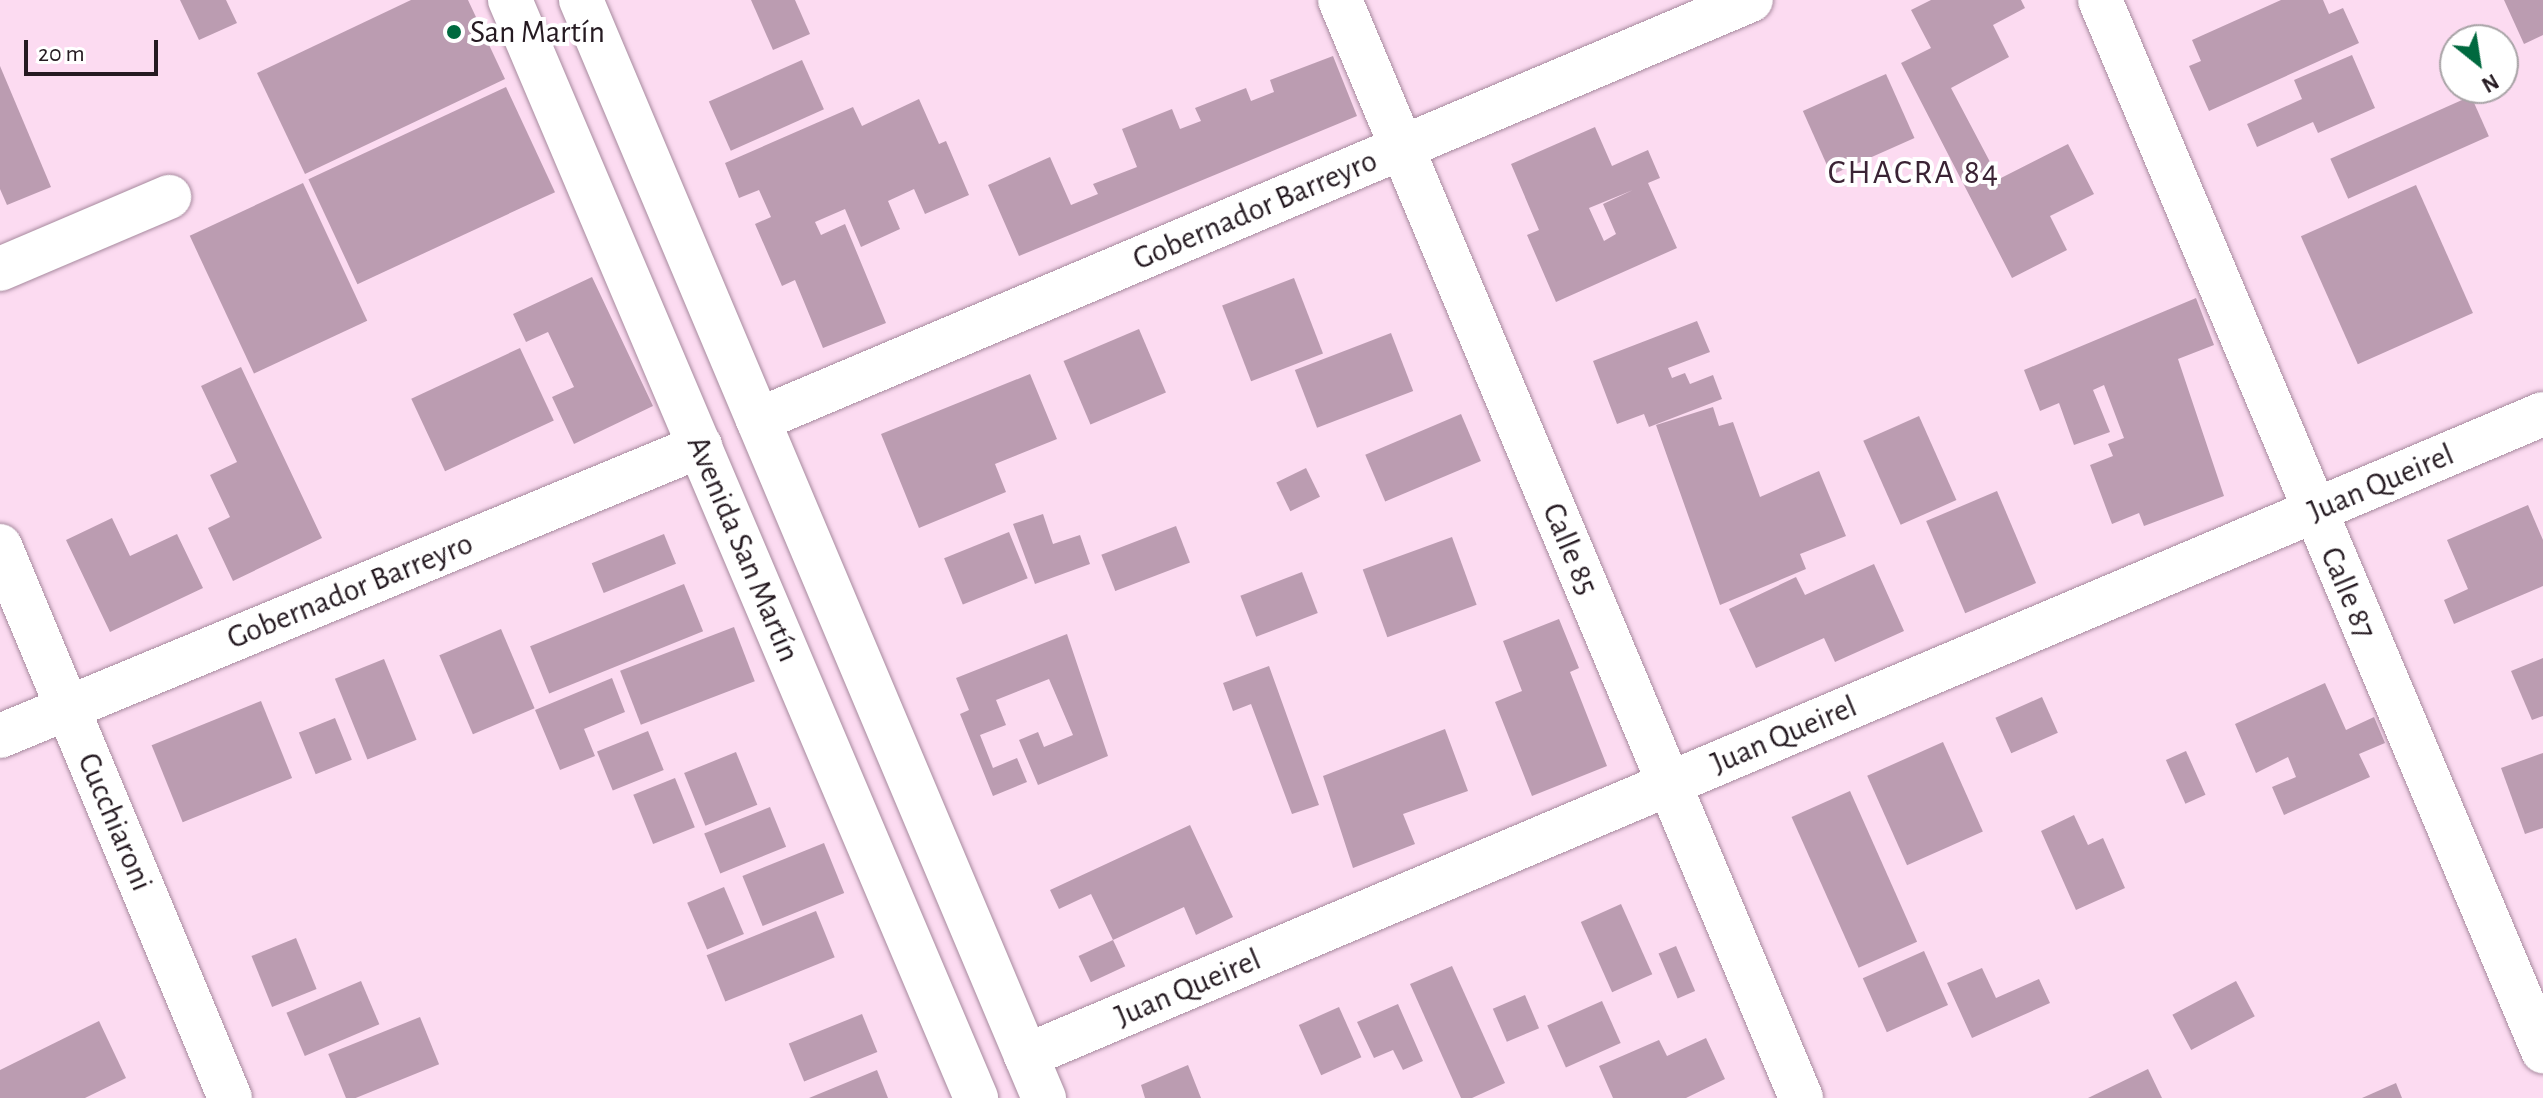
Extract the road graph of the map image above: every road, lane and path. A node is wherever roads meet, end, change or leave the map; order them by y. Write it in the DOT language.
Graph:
graph roads {
  1 [pos="510,0"];
  2 [pos="581,0"];
  3 [pos="1340,0"];
  4 [pos="1751,0"];
  5 [pos="2100,0"];
  6 [pos="1402,148"];
  7 [pos="169,197"];
  8 [pos="0,269"];
  9 [pos="2543,414"];
  10 [pos="758,420"];
  11 [pos="700,446"];
  12 [pos="2313,512"];
  13 [pos="0,546"];
  14 [pos="68,707"];
  15 [pos="0,736"];
  16 [pos="1668,784"];
  17 [pos="2543,1051"];
  18 [pos="1026,1056"];
  19 [pos="230,1098"];
  20 [pos="976,1098"];
  21 [pos="1044,1098"];
  22 [pos="1801,1098"];
  1 -- 11 [label="street, Avenida San Martín"];
  2 -- 10 [label="street, Avenida San Martín"];
  3 -- 6 [label="street, Calle 85"];
  4 -- 6 [label="street, Gobernador Barreyro"];
  5 -- 12 [label="street, Calle 87"];
  6 -- 10 [label="street, Gobernador Barreyro"];
  6 -- 16 [label="street, Calle 85"];
  7 -- 8 [label="street"];
  9 -- 12 [label="street, Juan Queirel"];
  10 -- 18 [label="street, Avenida San Martín"];
  11 -- 14 [label="street, Gobernador Barreyro"];
  11 -- 20 [label="street, Avenida San Martín"];
  12 -- 16 [label="street, Juan Queirel"];
  12 -- 17 [label="street, Calle 87"];
  13 -- 14 [label="street, Cucchiaroni"];
  14 -- 15 [label="street, Gobernador Barreyro"];
  14 -- 19 [label="street, Cucchiaroni"];
  16 -- 18 [label="street, Juan Queirel"];
  16 -- 22 [label="street, Calle 85"];
  18 -- 21 [label="street, Avenida San Martín"];
}
